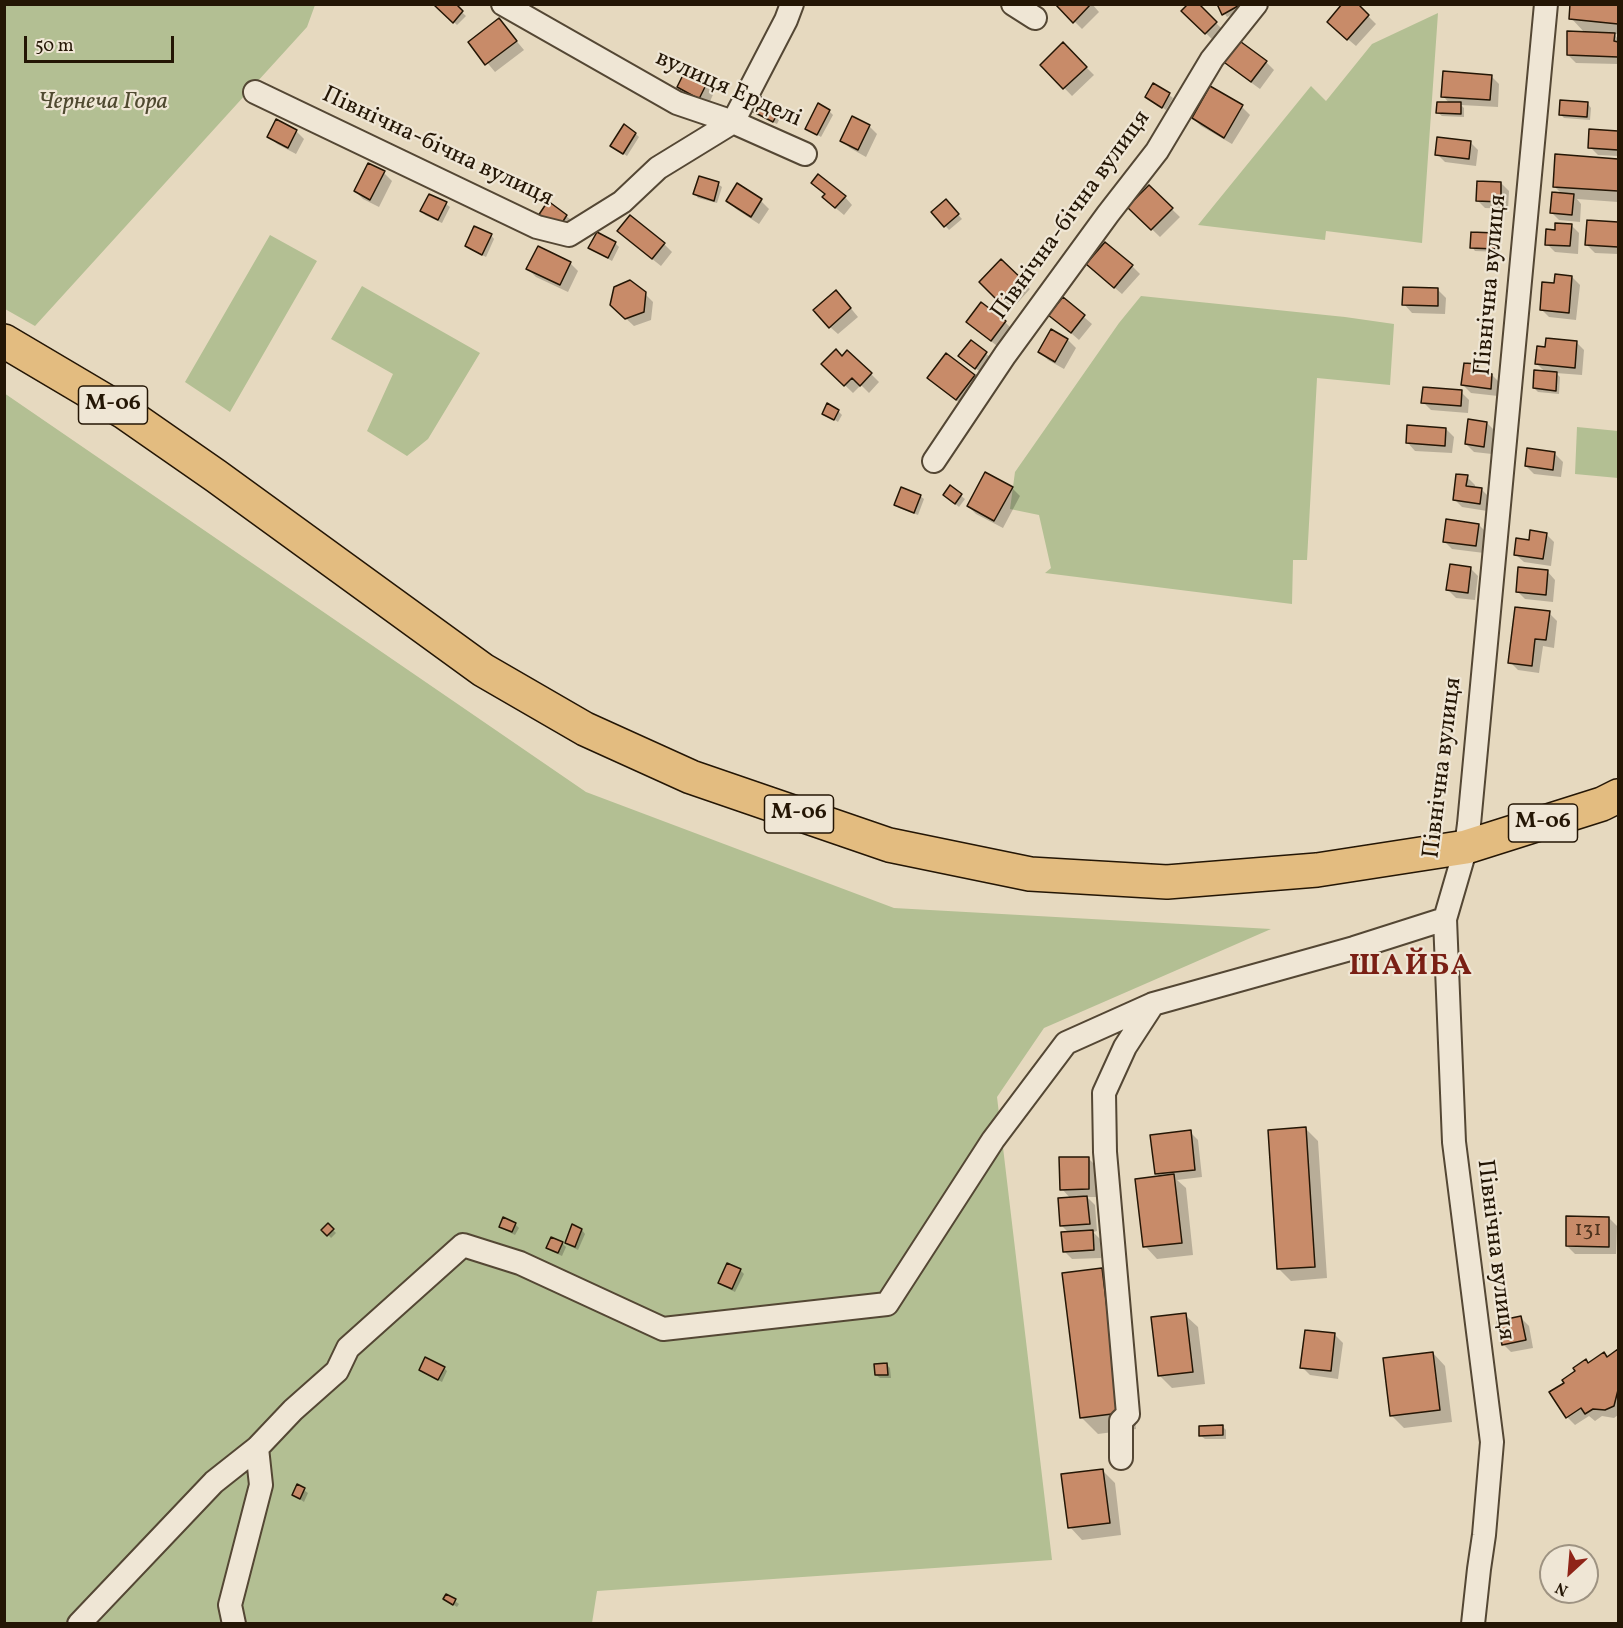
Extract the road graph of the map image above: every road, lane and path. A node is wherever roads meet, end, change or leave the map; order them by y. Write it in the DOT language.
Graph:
graph roads {
  1 [pos="503,4"];
  2 [pos="792,4"];
  3 [pos="1013,4"];
  4 [pos="1256,4"];
  5 [pos="1546,4"];
  6 [pos="1035,18"];
  7 [pos="255,92"];
  8 [pos="733,122"];
  9 [pos="805,154"];
  10 [pos="4,341"];
  11 [pos="934,461"];
  12 [pos="1618,796"];
  13 [pos="1467,847"];
  14 [pos="1445,919"];
  15 [pos="1153,1004"];
  16 [pos="257,1448"];
  17 [pos="1121,1458"];
  18 [pos="79,1623"];
  19 [pos="234,1623"];
  20 [pos="1473,1623"];
  1 -- 8 [label="street, вулиця Ерделі"];
  2 -- 8 [label="street"];
  3 -- 6 [label="street"];
  4 -- 11 [label="street, Північна-бічна вулиця"];
  5 -- 13 [label="street, Північна вулиця"];
  7 -- 8 [label="street, Північна-бічна вулиця"];
  8 -- 9 [label="street, вулиця Ерделі"];
  10 -- 13 [label="highway, М-06"];
  12 -- 13 [label="highway, М-06"];
  13 -- 14 [label="street, Північна вулиця"];
  14 -- 15 [label="street"];
  14 -- 20 [label="street, Північна вулиця"];
  15 -- 16 [label="street"];
  15 -- 17 [label="street"];
  16 -- 18 [label="street"];
  16 -- 19 [label="street"];
}
